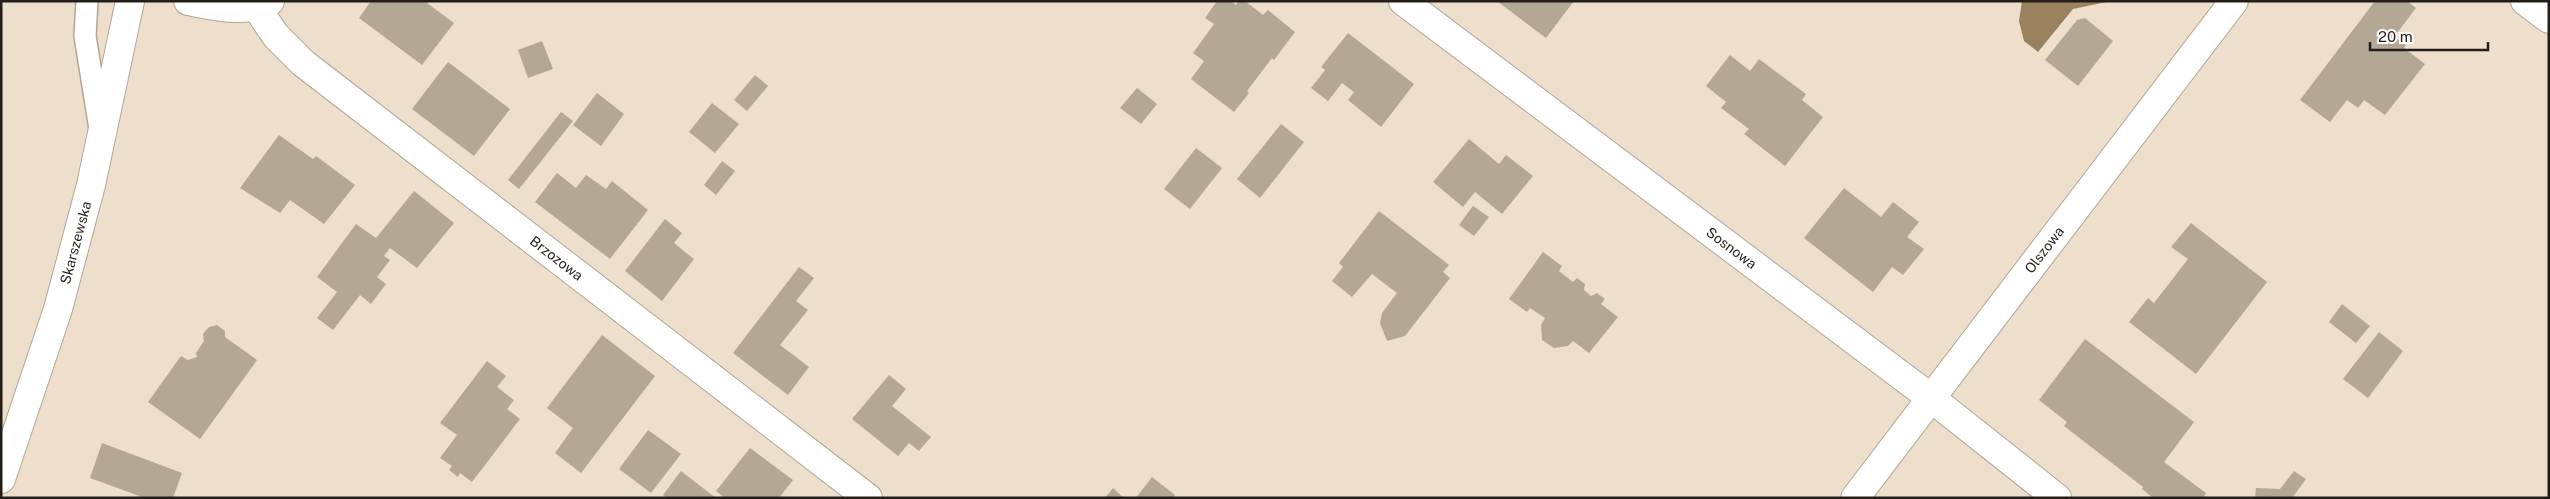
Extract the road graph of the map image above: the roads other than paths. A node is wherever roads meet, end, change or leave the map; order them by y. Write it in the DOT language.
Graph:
graph roads {
  1 [pos="88,1"];
  2 [pos="130,1"];
  3 [pos="188,1"];
  4 [pos="1403,1"];
  5 [pos="2234,1"];
  6 [pos="2525,1"];
  7 [pos="263,5"];
  8 [pos="2549,19"];
  9 [pos="101,137"];
  10 [pos="1931,398"];
  11 [pos="1,479"];
  12 [pos="868,498"];
  13 [pos="1855,498"];
  14 [pos="2057,498"];
  1 -- 9 [label="lane"];
  2 -- 9 [label="street, Skarszewska"];
  3 -- 7 [label="street"];
  4 -- 10 [label="street, Sosnowa"];
  5 -- 10 [label="street, Olszowa"];
  6 -- 8 [label="street"];
  7 -- 12 [label="street, Brzozowa"];
  9 -- 11 [label="street, Skarszewska"];
  10 -- 13 [label="street, Olszowa"];
  10 -- 14 [label="street, Sosnowa"];
}
